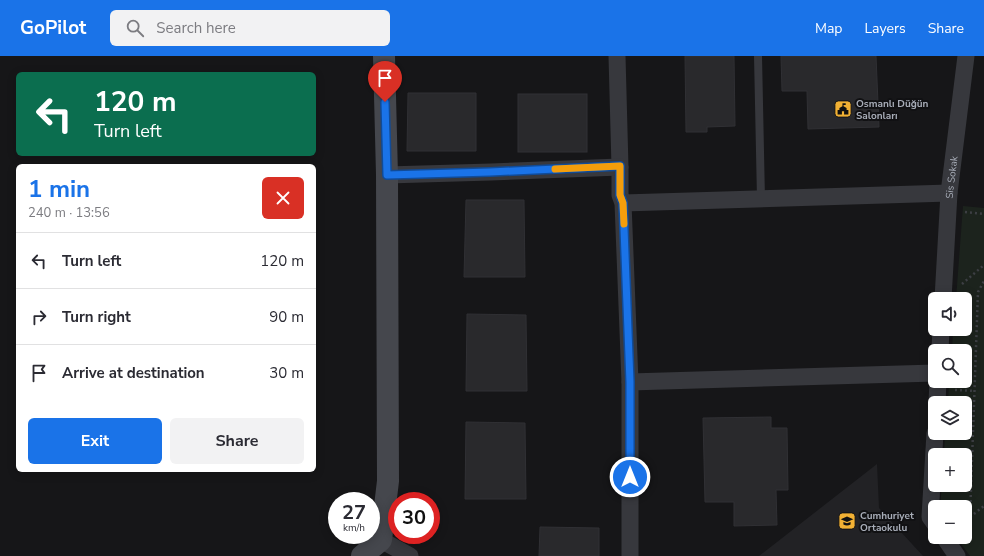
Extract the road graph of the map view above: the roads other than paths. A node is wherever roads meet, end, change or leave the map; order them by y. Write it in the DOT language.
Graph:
graph roads {
  1 [pos="384,56"];
  2 [pos="617,56"];
  3 [pos="758,56"];
  4 [pos="966,56"];
  5 [pos="620,166"];
  6 [pos="387,175"];
  7 [pos="949,193"];
  8 [pos="761,199"];
  9 [pos="623,203"];
  10 [pos="943,292"];
  11 [pos="928,373"];
  12 [pos="630,382"];
  13 [pos="935,440"];
  14 [pos="931,500"];
  15 [pos="381,540"];
  16 [pos="949,544"];
  17 [pos="362,556"];
  18 [pos="410,556"];
  19 [pos="630,556"];
  20 [pos="957,556"];
  1 -- 6 [label="street"];
  2 -- 5 [label="street"];
  3 -- 8 [label="lane"];
  4 -- 7 [label="street, Sis Sokak"];
  5 -- 6 [label="street"];
  5 -- 9 [label="street"];
  6 -- 15 [label="street"];
  7 -- 8 [label="street"];
  7 -- 10 [label="street, Sis Sokak"];
  8 -- 9 [label="street"];
  9 -- 12 [label="street"];
  11 -- 12 [label="street"];
  12 -- 19 [label="street"];
  13 -- 14 [label="street"];
  15 -- 17 [label="street"];
  15 -- 18 [label="street"];
  16 -- 20 [label="street"];
}
